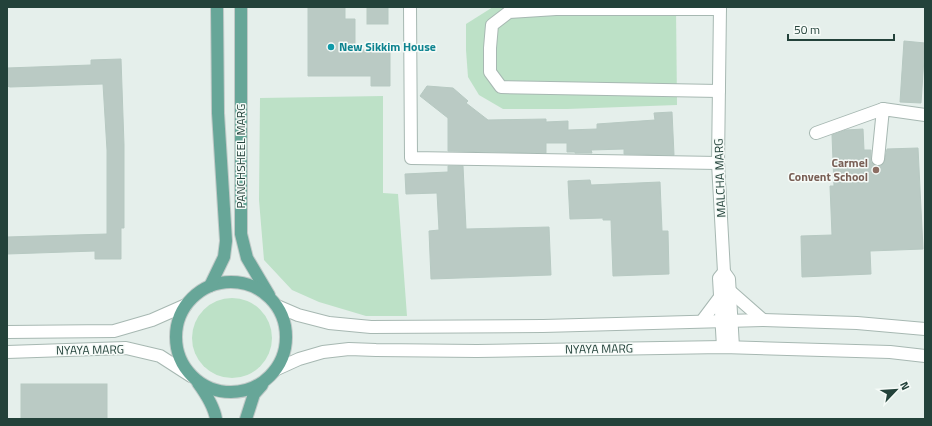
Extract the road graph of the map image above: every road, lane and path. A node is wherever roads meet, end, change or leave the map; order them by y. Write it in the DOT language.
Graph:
graph roads {
  1 [pos="217,7"];
  2 [pos="241,7"];
  3 [pos="410,7"];
  4 [pos="720,8"];
  5 [pos="719,91"];
  6 [pos="883,109"];
  7 [pos="925,115"];
  8 [pos="816,133"];
  9 [pos="878,159"];
  10 [pos="718,163"];
  11 [pos="210,286"];
  12 [pos="725,294"];
  13 [pos="274,302"];
  14 [pos="186,305"];
  15 [pos="763,320"];
  16 [pos="727,321"];
  17 [pos="702,322"];
  18 [pos="925,329"];
  19 [pos="7,332"];
  20 [pos="728,347"];
  21 [pos="7,352"];
  22 [pos="925,356"];
  23 [pos="274,372"];
  24 [pos="195,379"];
  25 [pos="216,419"];
  26 [pos="246,419"];
  1 -- 11 [label="main road, PANCHSHEEL MARG"];
  2 -- 13 [label="main road, PANCHSHEEL MARG"];
  3 -- 10 [label="street"];
  4 -- 5 [label="street, MALCHA MARG"];
  4 -- 5 [label="street"];
  5 -- 10 [label="street, MALCHA MARG"];
  6 -- 7 [label="street"];
  6 -- 8 [label="street"];
  6 -- 9 [label="street"];
  10 -- 12 [label="street, MALCHA MARG"];
  11 -- 13 [label="main road"];
  11 -- 14 [label="main road"];
  12 -- 15 [label="street"];
  12 -- 16 [label="street, MALCHA MARG"];
  12 -- 17 [label="street"];
  13 -- 17 [label="street, NYAYA MARG"];
  13 -- 23 [label="main road"];
  14 -- 19 [label="street, NYAYA MARG"];
  14 -- 24 [label="main road"];
  15 -- 16 [label="street, NYAYA MARG"];
  15 -- 18 [label="street, NYAYA MARG"];
  16 -- 17 [label="street, NYAYA MARG"];
  16 -- 20 [label="street, MALCHA MARG"];
  20 -- 22 [label="street, NYAYA MARG"];
  20 -- 23 [label="street, NYAYA MARG"];
  21 -- 24 [label="street, NYAYA MARG"];
  23 -- 24 [label="main road"];
  23 -- 26 [label="main road"];
  24 -- 25 [label="main road"];
}
